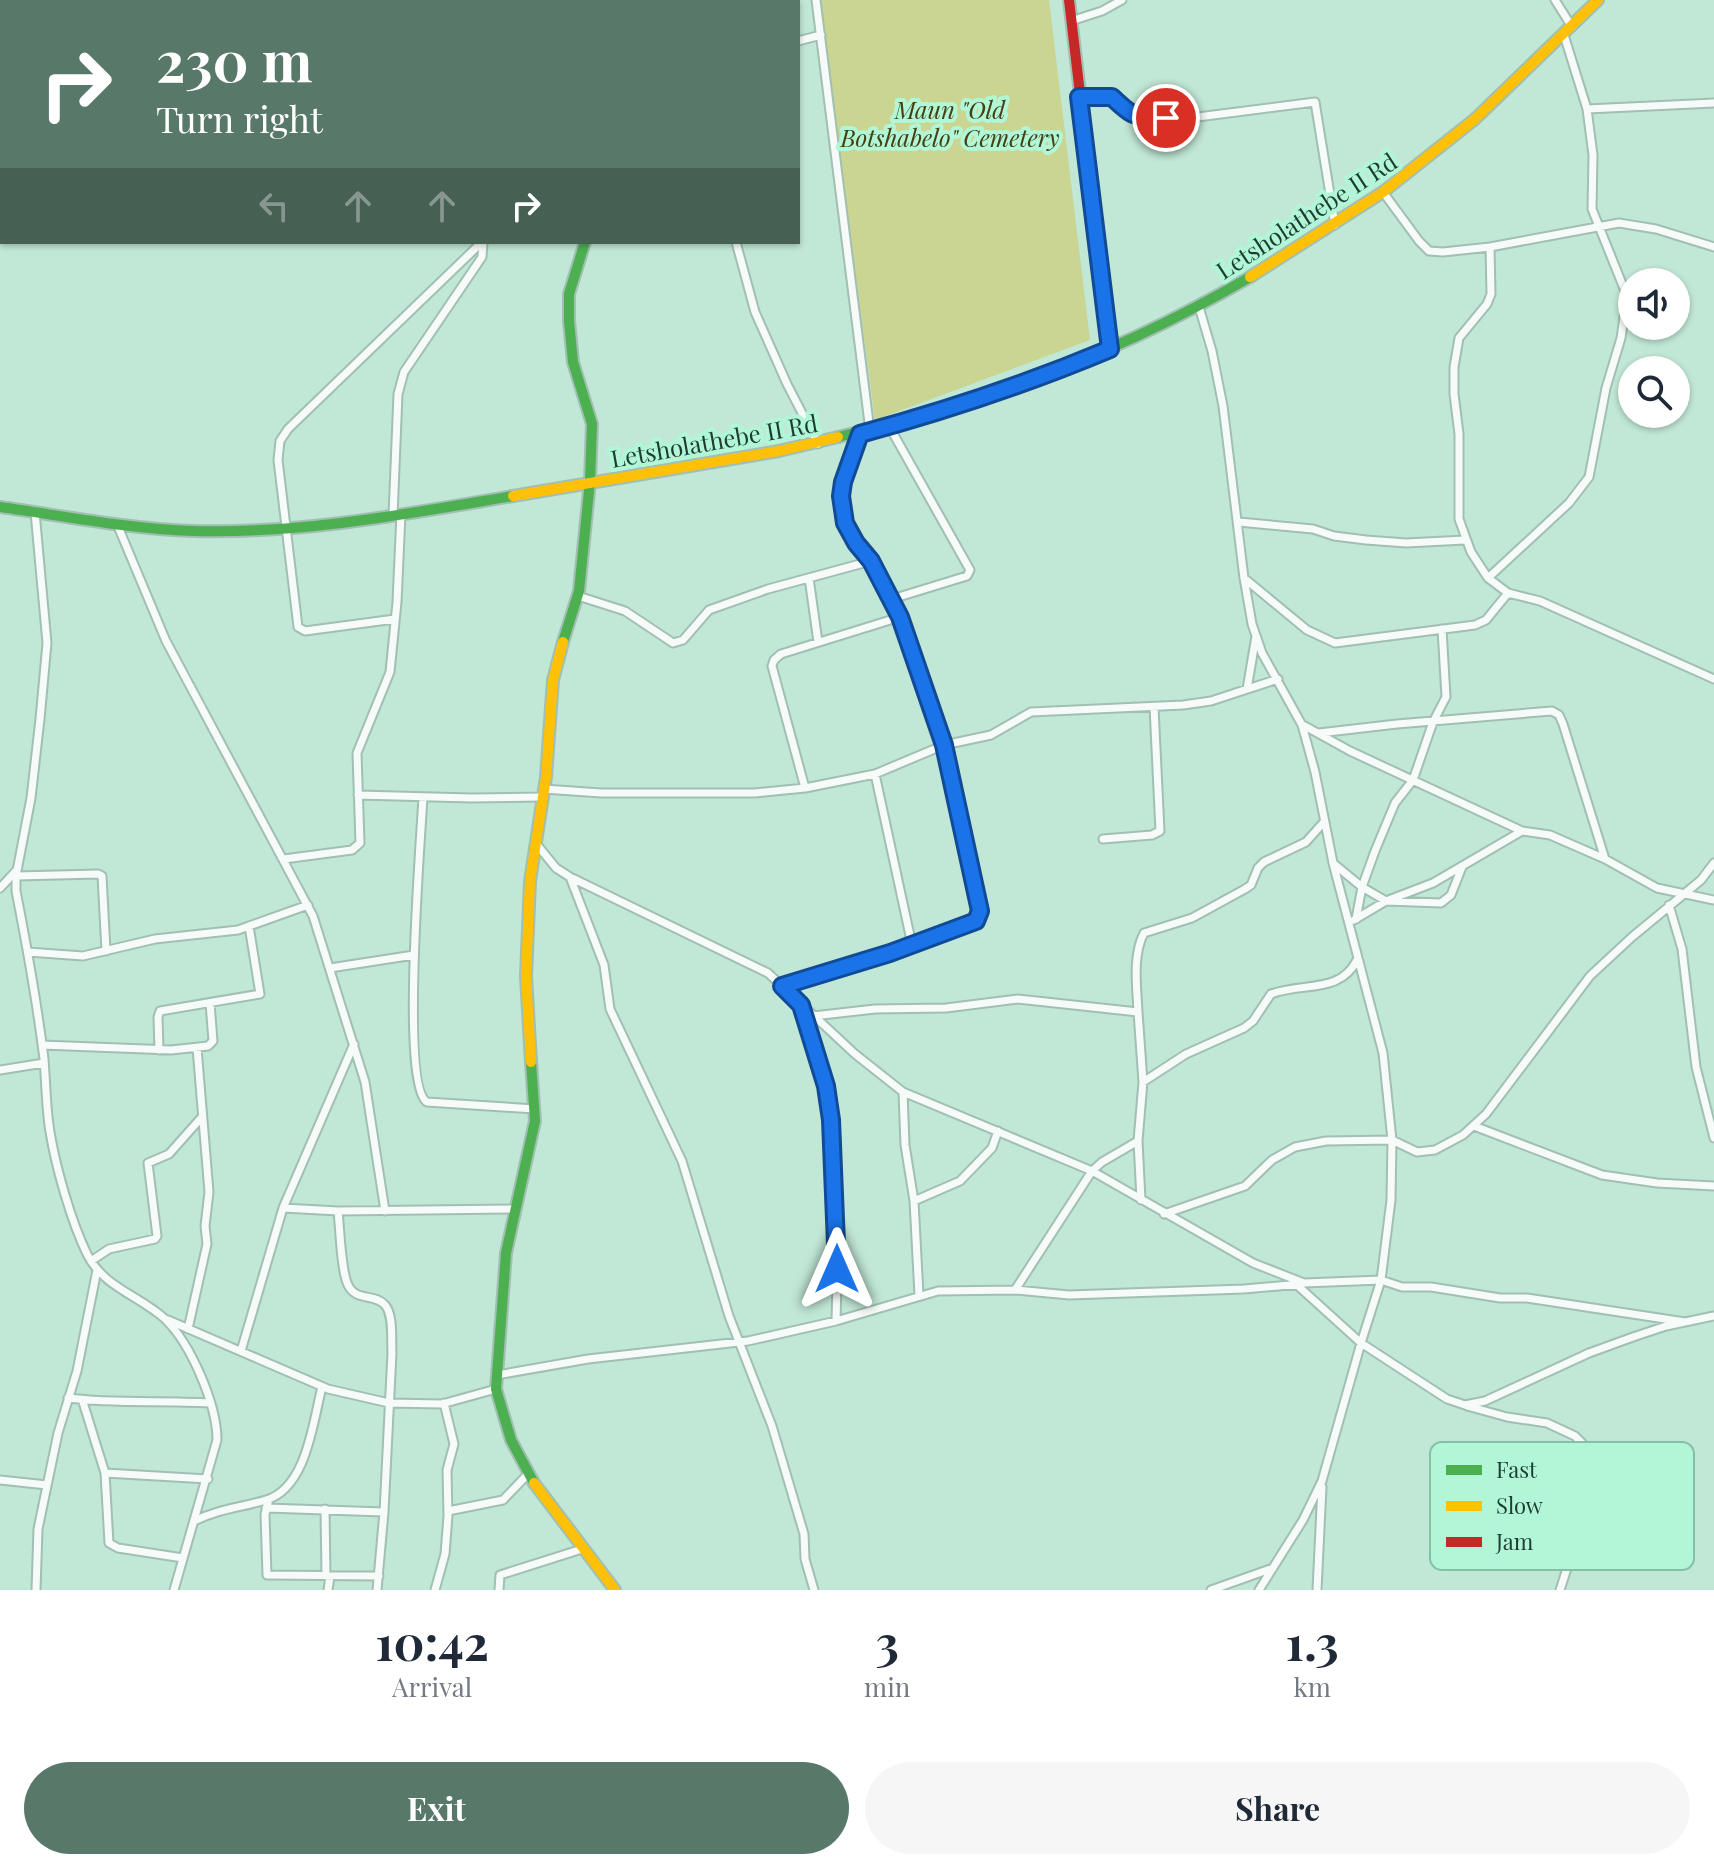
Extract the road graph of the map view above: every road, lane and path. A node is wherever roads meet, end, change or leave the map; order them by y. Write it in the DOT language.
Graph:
graph roads {
  1 [pos="816,0"];
  2 [pos="1069,0"];
  3 [pos="1122,0"];
  4 [pos="1555,0"];
  5 [pos="1598,0"];
  6 [pos="1071,21"];
  7 [pos="1568,31"];
  8 [pos="821,35"];
  9 [pos="800,40"];
  10 [pos="1079,97"];
  11 [pos="1714,103"];
  12 [pos="1587,109"];
  13 [pos="1383,192"];
  14 [pos="1335,225"];
  15 [pos="1597,227"];
  16 [pos="480,244"];
  17 [pos="482,244"];
  18 [pos="584,244"];
  19 [pos="737,244"];
  20 [pos="1490,247"];
  21 [pos="1714,247"];
  22 [pos="1199,307"];
  23 [pos="1110,349"];
  24 [pos="889,426"];
  25 [pos="865,432"];
  26 [pos="818,444"];
  27 [pos="590,481"];
  28 [pos="0,507"];
  29 [pos="35,512"];
  30 [pos="397,515"];
  31 [pos="1239,522"];
  32 [pos="117,524"];
  33 [pos="288,529"];
  34 [pos="1465,540"];
  35 [pos="871,561"];
  36 [pos="809,578"];
  37 [pos="1244,578"];
  38 [pos="1488,578"];
  39 [pos="1508,593"];
  40 [pos="578,596"];
  41 [pos="892,599"];
  42 [pos="900,617"];
  43 [pos="395,619"];
  44 [pos="1442,629"];
  45 [pos="1256,634"];
  46 [pos="818,642"];
  47 [pos="1278,679"];
  48 [pos="1714,679"];
  49 [pos="1247,689"];
  50 [pos="1154,707"];
  51 [pos="1433,722"];
  52 [pos="1302,725"];
  53 [pos="1318,733"];
  54 [pos="944,745"];
  55 [pos="875,774"];
  56 [pos="1413,780"];
  57 [pos="805,788"];
  58 [pos="543,793"];
  59 [pos="358,795"];
  60 [pos="423,797"];
  61 [pos="1323,823"];
  62 [pos="1522,831"];
  63 [pos="1103,839"];
  64 [pos="538,846"];
  65 [pos="284,859"];
  66 [pos="1605,859"];
  67 [pos="1333,863"];
  68 [pos="1714,863"];
  69 [pos="1462,867"];
  70 [pos="16,873"];
  71 [pos="570,877"];
  72 [pos="1362,887"];
  73 [pos="0,888"];
  74 [pos="1682,895"];
  75 [pos="1714,900"];
  76 [pos="1386,901"];
  77 [pos="308,905"];
  78 [pos="1669,905"];
  79 [pos="1352,922"];
  80 [pos="249,926"];
  81 [pos="912,945"];
  82 [pos="106,951"];
  83 [pos="28,952"];
  84 [pos="414,955"];
  85 [pos="1358,959"];
  86 [pos="330,968"];
  87 [pos="782,986"];
  88 [pos="210,1003"];
  89 [pos="801,1005"];
  90 [pos="1138,1012"];
  91 [pos="813,1016"];
  92 [pos="354,1044"];
  93 [pos="42,1045"];
  94 [pos="197,1048"];
  95 [pos="159,1050"];
  96 [pos="44,1063"];
  97 [pos="0,1070"];
  98 [pos="1143,1082"];
  99 [pos="903,1092"];
  100 [pos="535,1109"];
  101 [pos="201,1118"];
  102 [pos="1474,1126"];
  103 [pos="998,1131"];
  104 [pos="1714,1138"];
  105 [pos="1392,1140"];
  106 [pos="1138,1141"];
  107 [pos="1092,1171"];
  108 [pos="1714,1186"];
  109 [pos="1141,1200"];
  110 [pos="914,1201"];
  111 [pos="283,1208"];
  112 [pos="515,1209"];
  113 [pos="338,1211"];
  114 [pos="385,1211"];
  115 [pos="1164,1214"];
  116 [pos="91,1261"];
  117 [pos="97,1270"];
  118 [pos="1381,1280"];
  119 [pos="1300,1284"];
  120 [pos="1015,1290"];
  121 [pos="919,1295"];
  122 [pos="1714,1316"];
  123 [pos="165,1319"];
  124 [pos="836,1321"];
  125 [pos="1685,1322"];
  126 [pos="188,1329"];
  127 [pos="739,1343"];
  128 [pos="1361,1343"];
  129 [pos="241,1351"];
  130 [pos="497,1375"];
  131 [pos="322,1387"];
  132 [pos="496,1389"];
  133 [pos="68,1398"];
  134 [pos="82,1399"];
  135 [pos="210,1403"];
  136 [pos="389,1403"];
  137 [pos="444,1403"];
  138 [pos="1465,1405"];
  139 [pos="1581,1442"];
  140 [pos="105,1473"];
  141 [pos="528,1474"];
  142 [pos="208,1479"];
  143 [pos="0,1480"];
  144 [pos="1322,1481"];
  145 [pos="47,1485"];
  146 [pos="268,1504"];
  147 [pos="325,1509"];
  148 [pos="448,1511"];
  149 [pos="384,1512"];
  150 [pos="194,1521"];
  151 [pos="582,1549"];
  152 [pos="183,1558"];
  153 [pos="1275,1567"];
  154 [pos="1567,1570"];
  155 [pos="328,1576"];
  156 [pos="379,1576"];
  157 [pos="36,1590"];
  158 [pos="174,1590"];
  159 [pos="328,1590"];
  160 [pos="377,1590"];
  161 [pos="435,1590"];
  162 [pos="499,1590"];
  163 [pos="615,1590"];
  164 [pos="814,1590"];
  165 [pos="1211,1590"];
  166 [pos="1259,1590"];
  167 [pos="1317,1590"];
  168 [pos="1560,1590"];
  1 -- 8 [label="street"];
  2 -- 6 [label="street"];
  3 -- 6 [label="street"];
  4 -- 7 [label="street"];
  5 -- 7 [label="street, Letsholathebe II Rd"];
  6 -- 10 [label="street"];
  7 -- 12 [label="street"];
  7 -- 13 [label="street, Letsholathebe II Rd"];
  8 -- 9 [label="street"];
  8 -- 25 [label="street"];
  10 -- 14 [label="street"];
  10 -- 23 [label="street"];
  11 -- 12 [label="street"];
  12 -- 15 [label="street"];
  13 -- 14 [label="street, Letsholathebe II Rd"];
  13 -- 20 [label="street"];
  14 -- 22 [label="street, Letsholathebe II Rd"];
  15 -- 20 [label="street"];
  15 -- 21 [label="street"];
  15 -- 38 [label="street"];
  16 -- 33 [label="street"];
  17 -- 30 [label="street"];
  18 -- 27 [label="street"];
  19 -- 26 [label="street"];
  20 -- 34 [label="street"];
  22 -- 23 [label="street, Letsholathebe II Rd"];
  22 -- 31 [label="street"];
  23 -- 24 [label="street, Letsholathebe II Rd"];
  24 -- 25 [label="street, Letsholathebe II Rd"];
  24 -- 41 [label="street"];
  25 -- 26 [label="street, Letsholathebe II Rd"];
  25 -- 35 [label="street"];
  26 -- 27 [label="street, Letsholathebe II Rd"];
  27 -- 30 [label="street, Letsholathebe II Rd"];
  27 -- 40 [label="street"];
  28 -- 29 [label="street, Letsholathebe II Rd"];
  29 -- 32 [label="street, Letsholathebe II Rd"];
  29 -- 70 [label="street"];
  30 -- 33 [label="street, Letsholathebe II Rd"];
  30 -- 43 [label="street"];
  31 -- 34 [label="street"];
  31 -- 37 [label="street"];
  32 -- 33 [label="street, Letsholathebe II Rd"];
  32 -- 65 [label="street"];
  33 -- 43 [label="street"];
  34 -- 38 [label="street"];
  35 -- 36 [label="street"];
  35 -- 41 [label="street"];
  36 -- 40 [label="street"];
  36 -- 46 [label="street"];
  37 -- 44 [label="street"];
  37 -- 45 [label="street"];
  38 -- 39 [label="street"];
  39 -- 44 [label="street"];
  39 -- 48 [label="street"];
  40 -- 58 [label="street"];
  41 -- 42 [label="street"];
  42 -- 46 [label="street"];
  42 -- 54 [label="street"];
  43 -- 59 [label="street"];
  44 -- 51 [label="street"];
  45 -- 47 [label="street"];
  45 -- 49 [label="street"];
  46 -- 57 [label="street"];
  47 -- 49 [label="street"];
  47 -- 52 [label="street"];
  49 -- 50 [label="street"];
  50 -- 54 [label="street"];
  50 -- 63 [label="street"];
  51 -- 53 [label="street"];
  51 -- 56 [label="street"];
  51 -- 66 [label="street"];
  52 -- 53 [label="street"];
  52 -- 61 [label="street"];
  53 -- 56 [label="street"];
  54 -- 55 [label="street"];
  54 -- 81 [label="street"];
  55 -- 57 [label="street"];
  55 -- 81 [label="street"];
  56 -- 62 [label="street"];
  56 -- 72 [label="street"];
  57 -- 58 [label="street"];
  58 -- 60 [label="street"];
  58 -- 64 [label="street"];
  59 -- 60 [label="street"];
  59 -- 65 [label="street"];
  60 -- 84 [label="street"];
  61 -- 67 [label="street"];
  61 -- 90 [label="street"];
  62 -- 66 [label="street"];
  62 -- 69 [label="street"];
  64 -- 71 [label="street"];
  64 -- 100 [label="street"];
  65 -- 77 [label="street"];
  66 -- 74 [label="street"];
  67 -- 72 [label="street"];
  67 -- 79 [label="street"];
  68 -- 74 [label="street"];
  69 -- 76 [label="street"];
  69 -- 76 [label="street"];
  70 -- 73 [label="street"];
  70 -- 82 [label="street"];
  70 -- 83 [label="street"];
  71 -- 87 [label="street"];
  71 -- 127 [label="street"];
  72 -- 76 [label="street"];
  72 -- 79 [label="street"];
  74 -- 75 [label="street"];
  74 -- 78 [label="street"];
  76 -- 79 [label="street"];
  77 -- 80 [label="street"];
  77 -- 86 [label="street"];
  78 -- 102 [label="street"];
  78 -- 104 [label="street"];
  79 -- 85 [label="street"];
  80 -- 82 [label="street"];
  80 -- 88 [label="street"];
  81 -- 87 [label="street"];
  82 -- 83 [label="street"];
  83 -- 93 [label="street"];
  84 -- 86 [label="street"];
  84 -- 100 [label="street"];
  85 -- 98 [label="street"];
  85 -- 105 [label="street"];
  86 -- 92 [label="street"];
  87 -- 89 [label="street"];
  88 -- 94 [label="street"];
  88 -- 95 [label="street"];
  89 -- 91 [label="street"];
  89 -- 124 [label="street"];
  90 -- 91 [label="street"];
  90 -- 98 [label="street"];
  91 -- 99 [label="street"];
  92 -- 111 [label="street"];
  92 -- 114 [label="street"];
  93 -- 95 [label="street"];
  93 -- 96 [label="street"];
  94 -- 95 [label="street"];
  94 -- 101 [label="street"];
  96 -- 97 [label="street"];
  96 -- 116 [label="street"];
  98 -- 106 [label="street"];
  99 -- 103 [label="street"];
  99 -- 110 [label="street"];
  100 -- 112 [label="street"];
  101 -- 116 [label="street"];
  101 -- 126 [label="street"];
  102 -- 105 [label="street"];
  102 -- 108 [label="street"];
  103 -- 107 [label="street"];
  103 -- 110 [label="street"];
  105 -- 115 [label="street"];
  105 -- 118 [label="street"];
  106 -- 107 [label="street"];
  106 -- 109 [label="street"];
  107 -- 109 [label="street"];
  107 -- 120 [label="street"];
  109 -- 115 [label="street"];
  110 -- 121 [label="street"];
  111 -- 113 [label="street"];
  111 -- 129 [label="street"];
  112 -- 114 [label="street"];
  112 -- 130 [label="street"];
  113 -- 114 [label="street"];
  113 -- 136 [label="street"];
  115 -- 119 [label="street"];
  116 -- 117 [label="street"];
  117 -- 123 [label="street"];
  117 -- 133 [label="street"];
  118 -- 119 [label="street"];
  118 -- 125 [label="street"];
  118 -- 128 [label="street"];
  119 -- 120 [label="street"];
  119 -- 128 [label="street"];
  120 -- 121 [label="street"];
  121 -- 124 [label="street"];
  122 -- 125 [label="street"];
  123 -- 126 [label="street"];
  123 -- 135 [label="street"];
  124 -- 127 [label="street"];
  125 -- 138 [label="street"];
  126 -- 129 [label="street"];
  127 -- 130 [label="street"];
  127 -- 164 [label="street"];
  128 -- 138 [label="street"];
  128 -- 144 [label="street"];
  129 -- 131 [label="street"];
  130 -- 132 [label="street"];
  131 -- 136 [label="street"];
  131 -- 146 [label="street"];
  132 -- 137 [label="street"];
  132 -- 141 [label="street"];
  133 -- 134 [label="street"];
  133 -- 145 [label="street"];
  134 -- 135 [label="street"];
  134 -- 140 [label="street"];
  135 -- 142 [label="street"];
  136 -- 137 [label="street"];
  136 -- 149 [label="street"];
  137 -- 148 [label="street"];
  138 -- 139 [label="street"];
  140 -- 142 [label="street"];
  140 -- 152 [label="street"];
  141 -- 148 [label="street"];
  141 -- 151 [label="street"];
  142 -- 150 [label="street"];
  143 -- 145 [label="street"];
  144 -- 153 [label="street"];
  144 -- 167 [label="street"];
  145 -- 157 [label="street"];
  146 -- 147 [label="street"];
  146 -- 150 [label="street"];
  146 -- 155 [label="street"];
  147 -- 149 [label="street"];
  147 -- 155 [label="street"];
  148 -- 161 [label="street"];
  149 -- 156 [label="street"];
  150 -- 152 [label="street"];
  151 -- 162 [label="street"];
  151 -- 163 [label="street"];
  152 -- 158 [label="street"];
  153 -- 165 [label="street"];
  153 -- 166 [label="street"];
  154 -- 168 [label="street"];
  155 -- 156 [label="street"];
  155 -- 159 [label="street"];
  156 -- 160 [label="street"];
}
